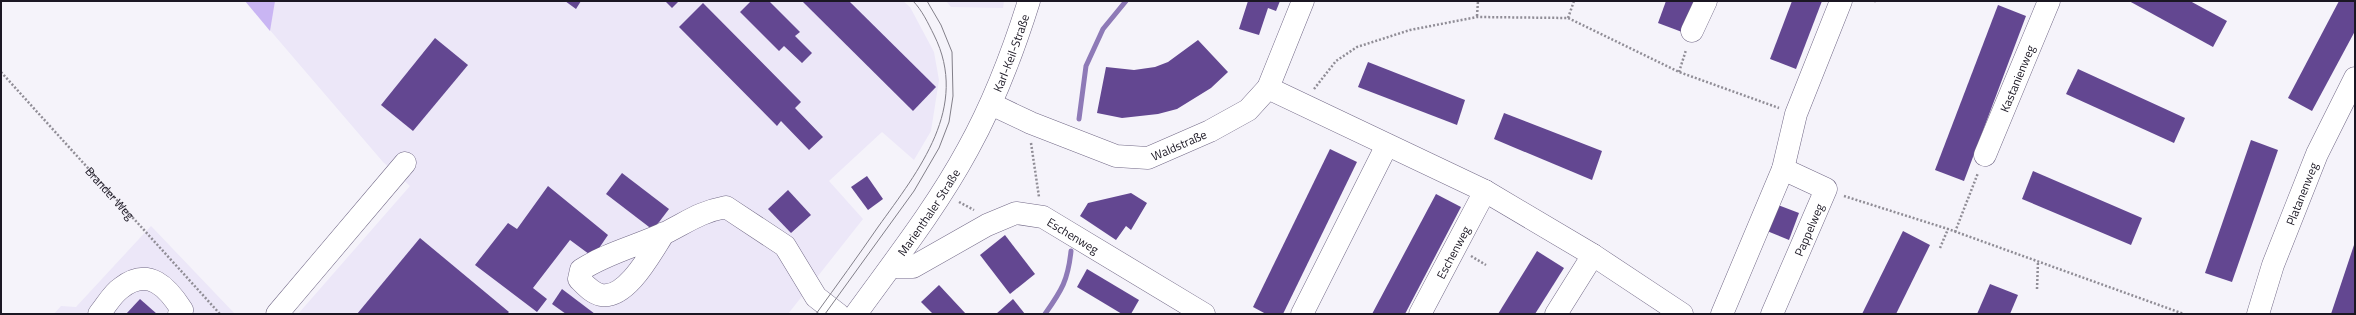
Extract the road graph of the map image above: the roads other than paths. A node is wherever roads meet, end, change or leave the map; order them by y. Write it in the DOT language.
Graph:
graph roads {
  1 [pos="1029,1"];
  2 [pos="1303,1"];
  3 [pos="1706,1"];
  4 [pos="1840,1"];
  5 [pos="2049,1"];
  6 [pos="1692,31"];
  7 [pos="2355,78"];
  8 [pos="1268,88"];
  9 [pos="991,104"];
  10 [pos="1387,146"];
  11 [pos="1985,155"];
  12 [pos="405,163"];
  13 [pos="1783,169"];
  14 [pos="1485,191"];
  15 [pos="664,233"];
  16 [pos="1593,255"];
  17 [pos="893,267"];
  18 [pos="99,314"];
  19 [pos="179,314"];
  20 [pos="277,314"];
  21 [pos="838,314"];
  22 [pos="856,314"];
  23 [pos="1204,314"];
  24 [pos="1302,314"];
  25 [pos="1420,314"];
  26 [pos="1556,314"];
  27 [pos="1682,314"];
  28 [pos="1722,314"];
  29 [pos="1772,314"];
  30 [pos="2258,314"];
  1 -- 9 [label="street, Karl-Keil-Straße"];
  2 -- 8 [label="street, Waldstraße"];
  3 -- 6 [label="street"];
  4 -- 13 [label="street"];
  5 -- 11 [label="street, Kastanienweg"];
  7 -- 30 [label="street, Platanenweg"];
  8 -- 9 [label="street, Waldstraße"];
  8 -- 10 [label="street"];
  9 -- 17 [label="street, Marienthaler Straße"];
  10 -- 14 [label="street"];
  10 -- 24 [label="street"];
  12 -- 20 [label="street"];
  13 -- 28 [label="street"];
  13 -- 29 [label="street, Pappelweg"];
  14 -- 16 [label="street"];
  14 -- 25 [label="street, Eschenweg"];
  15 -- 21 [label="street"];
  16 -- 26 [label="street"];
  16 -- 27 [label="street"];
  17 -- 22 [label="street, Marienthaler Straße"];
  17 -- 23 [label="street, Eschenweg"];
  18 -- 19 [label="street"];
}
